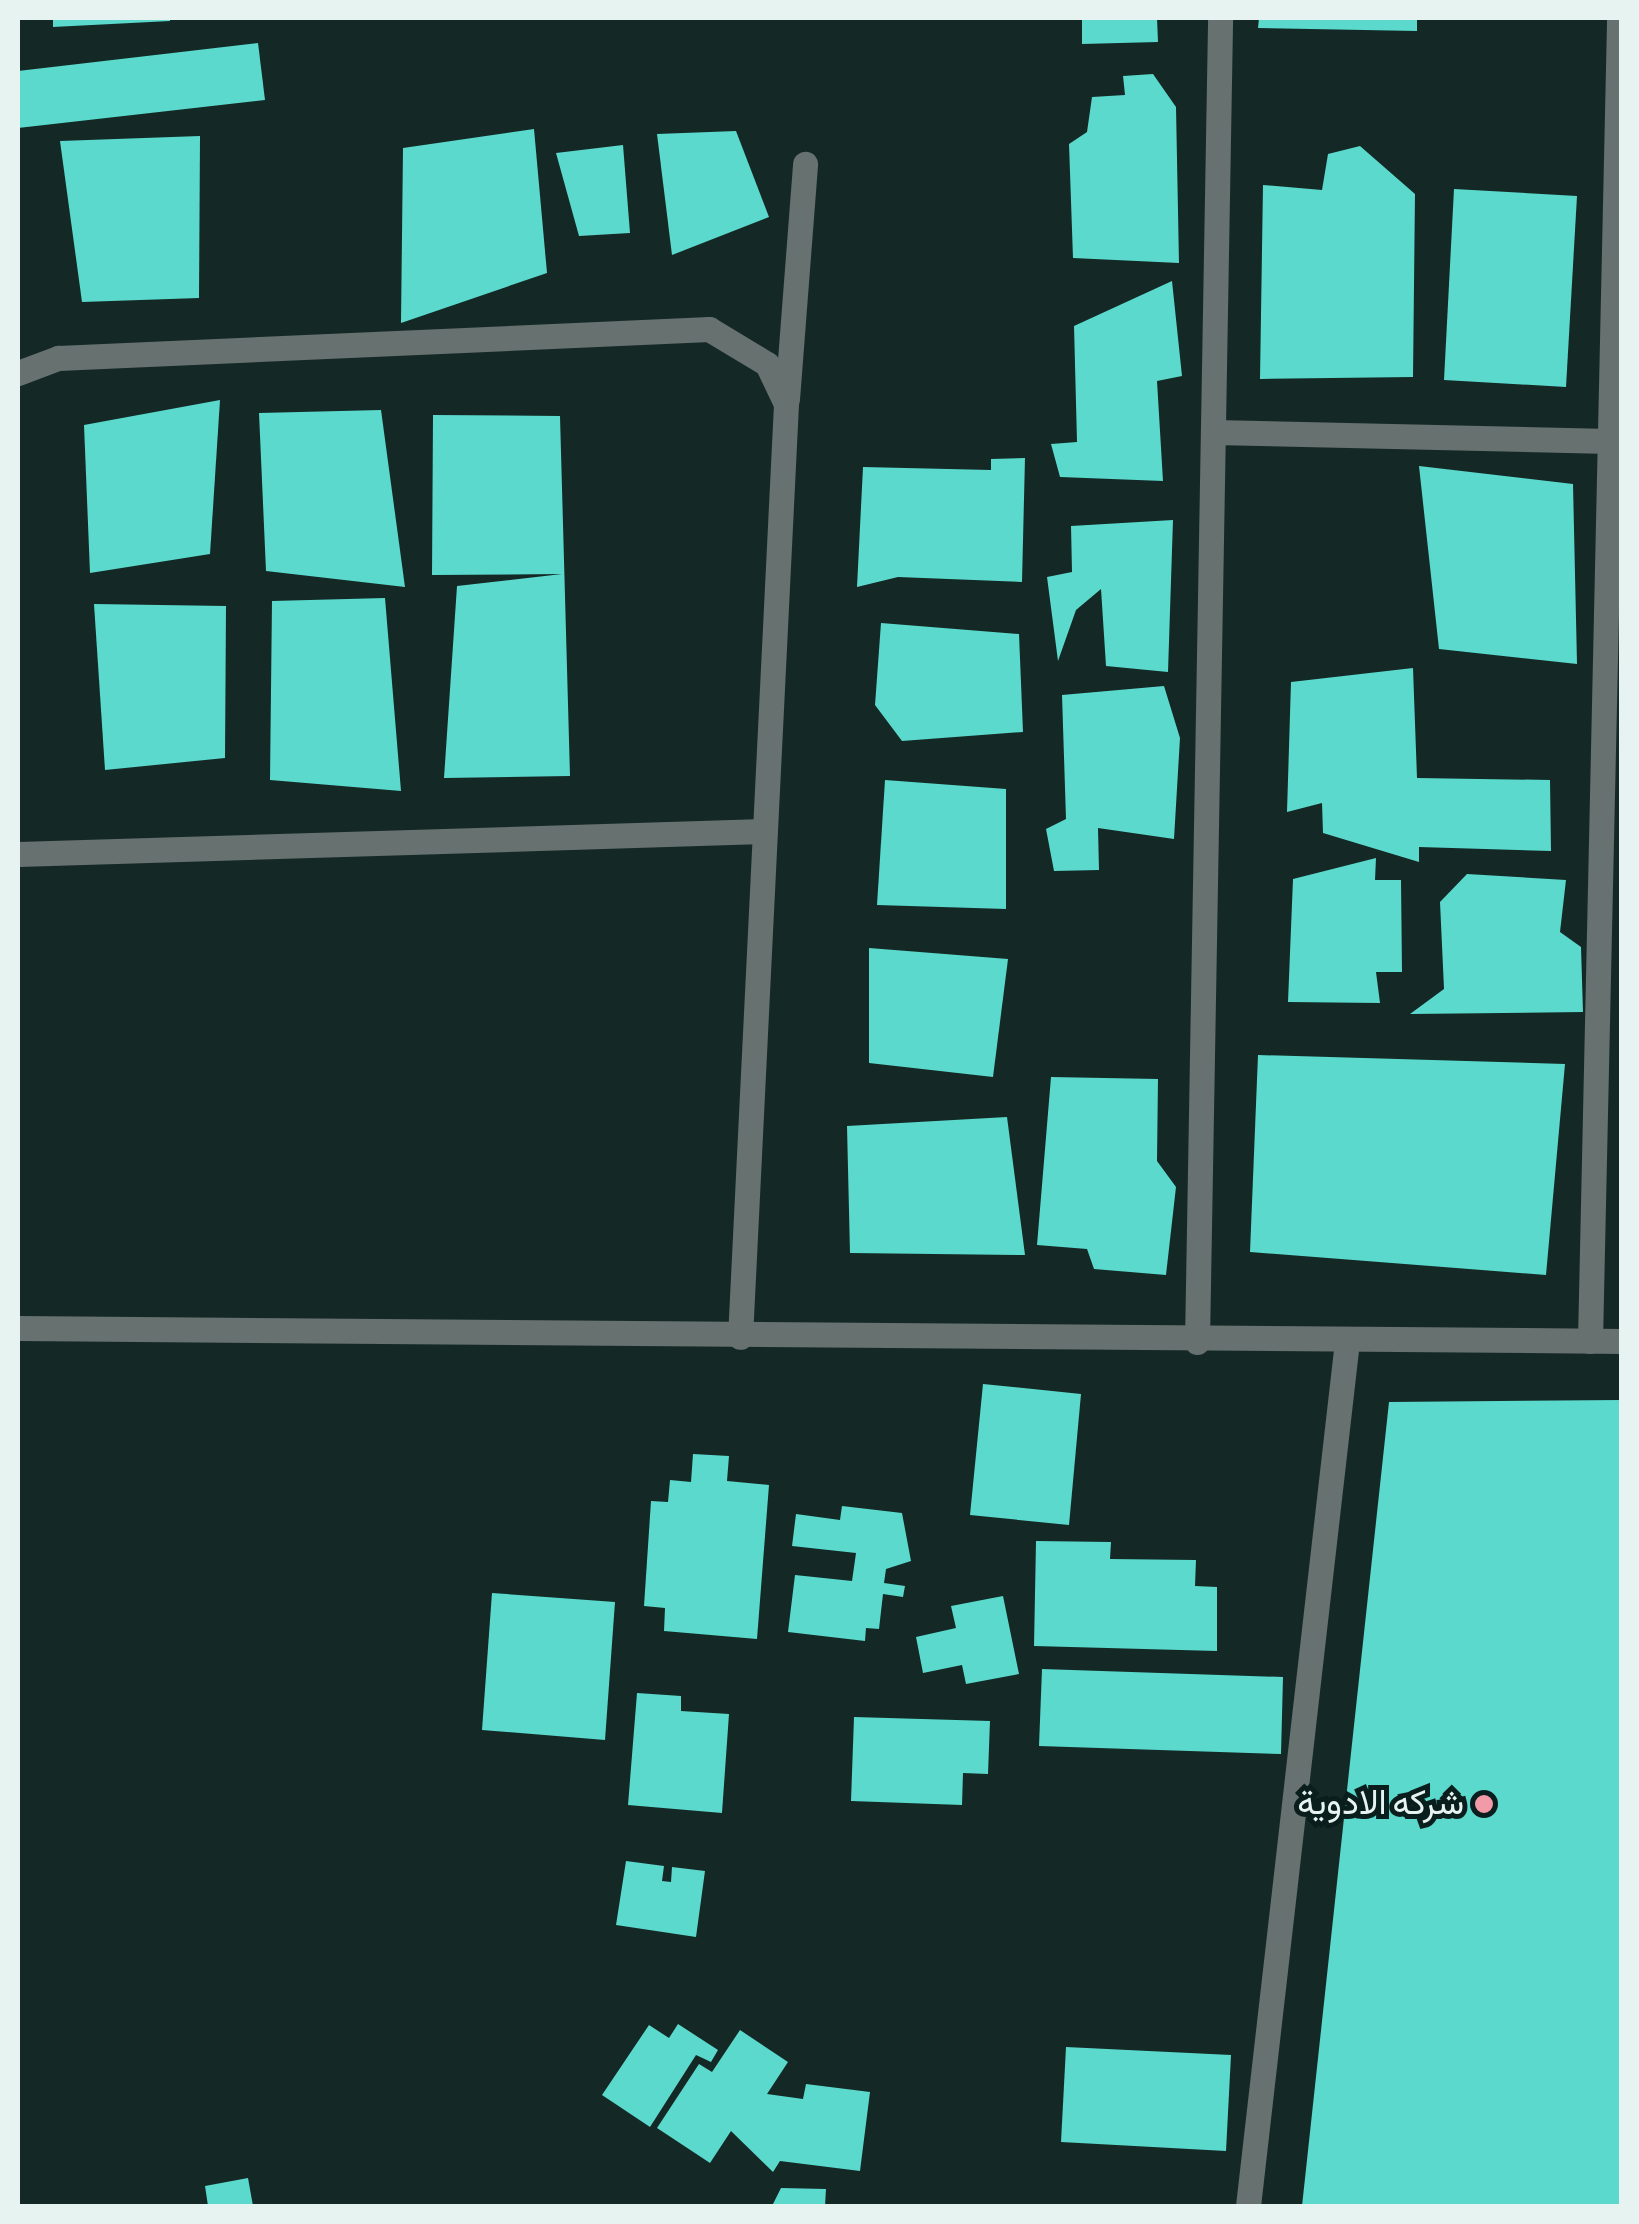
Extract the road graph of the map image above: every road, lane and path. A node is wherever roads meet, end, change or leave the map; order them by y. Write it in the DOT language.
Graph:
graph roads {
  1 [pos="1220,18"];
  2 [pos="1620,18"];
  3 [pos="805,164"];
  4 [pos="18,374"];
  5 [pos="786,404"];
  6 [pos="1213,432"];
  7 [pos="1610,441"];
  8 [pos="765,831"];
  9 [pos="18,854"];
  10 [pos="18,1328"];
  11 [pos="740,1337"];
  12 [pos="1590,1340"];
  13 [pos="1347,1341"];
  14 [pos="1622,1341"];
  15 [pos="1197,1342"];
  16 [pos="1248,2206"];
  1 -- 6 [label="street"];
  2 -- 7 [label="street"];
  3 -- 5 [label="street"];
  4 -- 5 [label="street"];
  5 -- 8 [label="street"];
  6 -- 7 [label="street"];
  6 -- 15 [label="street"];
  7 -- 12 [label="street"];
  8 -- 9 [label="street"];
  8 -- 11 [label="street"];
  10 -- 11 [label="street"];
  11 -- 15 [label="street"];
  12 -- 13 [label="street"];
  12 -- 14 [label="street"];
  13 -- 15 [label="street"];
  13 -- 16 [label="street"];
}
